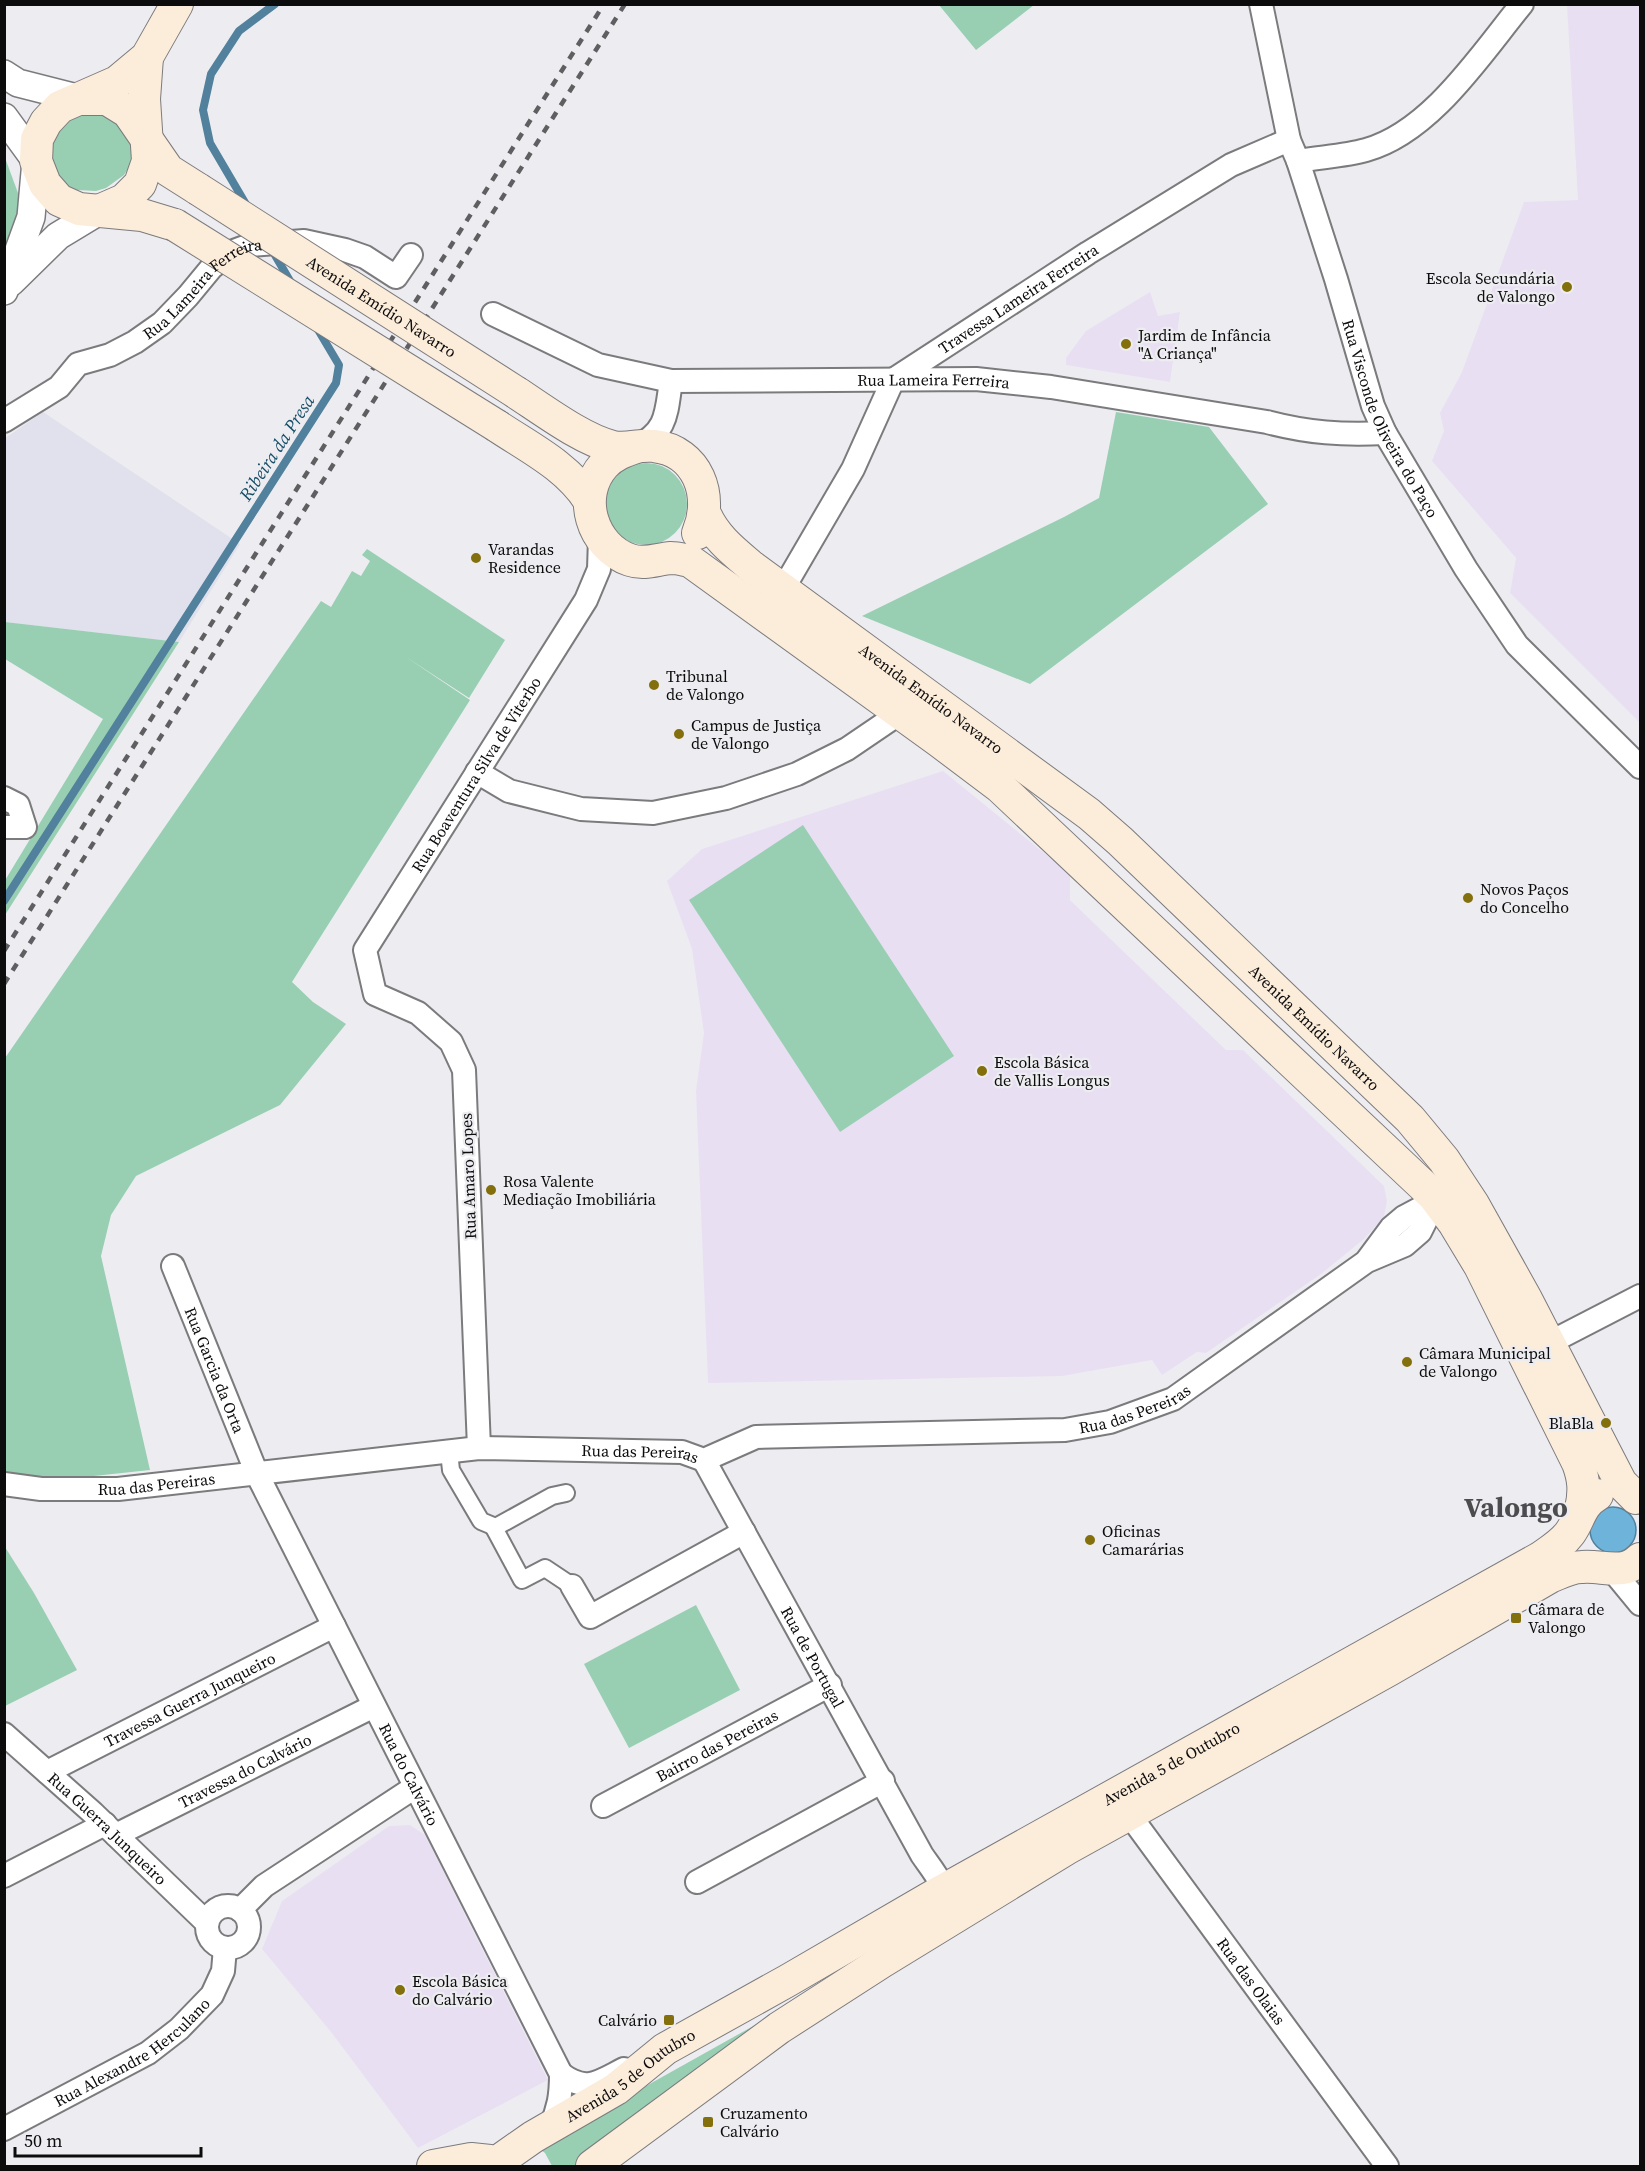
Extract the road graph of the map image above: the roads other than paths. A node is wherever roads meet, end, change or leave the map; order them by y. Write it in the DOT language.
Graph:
graph roads {
  1 [pos="177,4"];
  2 [pos="1261,4"];
  3 [pos="1522,4"];
  4 [pos="147,57"];
  5 [pos="4,74"];
  6 [pos="81,99"];
  7 [pos="4,117"];
  8 [pos="145,135"];
  9 [pos="1289,140"];
  10 [pos="36,161"];
  11 [pos="1298,161"];
  12 [pos="101,210"];
  13 [pos="411,255"];
  14 [pos="6,288"];
  15 [pos="493,314"];
  16 [pos="893,380"];
  17 [pos="671,381"];
  18 [pos="666,409"];
  19 [pos="4,421"];
  20 [pos="1385,433"];
  21 [pos="636,447"];
  22 [pos="673,451"];
  23 [pos="589,500"];
  24 [pos="705,514"];
  25 [pos="600,538"];
  26 [pos="670,558"];
  27 [pos="631,560"];
  28 [pos="783,589"];
  29 [pos="586,600"];
  30 [pos="900,713"];
  31 [pos="1641,767"];
  32 [pos="477,772"];
  33 [pos="4,798"];
  34 [pos="4,827"];
  35 [pos="1160,880"];
  36 [pos="1132,910"];
  37 [pos="365,950"];
  38 [pos="1448,1191"];
  39 [pos="173,1266"];
  40 [pos="1640,1296"];
  41 [pos="1549,1343"];
  42 [pos="479,1448"];
  43 [pos="449,1452"];
  44 [pos="704,1460"];
  45 [pos="257,1474"];
  46 [pos="4,1484"];
  47 [pos="566,1493"];
  48 [pos="1639,1499"];
  49 [pos="1579,1515"];
  50 [pos="494,1528"];
  51 [pos="744,1532"];
  52 [pos="1641,1559"];
  53 [pos="1605,1568"];
  54 [pos="572,1586"];
  55 [pos="1641,1604"];
  56 [pos="333,1626"];
  57 [pos="830,1685"];
  58 [pos="374,1706"];
  59 [pos="4,1734"];
  60 [pos="47,1772"];
  61 [pos="883,1781"];
  62 [pos="415,1787"];
  63 [pos="1121,1804"];
  64 [pos="603,1806"];
  65 [pos="111,1829"];
  66 [pos="922,1855"];
  67 [pos="979,1871"];
  68 [pos="4,1876"];
  69 [pos="698,1882"];
  70 [pos="945,1890"];
  71 [pos="240,1910"];
  72 [pos="207,1923"];
  73 [pos="884,1925"];
  74 [pos="225,1948"];
  75 [pos="884,1961"];
  76 [pos="759,1997"];
  77 [pos="779,2028"];
  78 [pos="665,2049"];
  79 [pos="561,2074"];
  80 [pos="550,2127"];
  81 [pos="4,2130"];
  82 [pos="502,2163"];
  83 [pos="433,2166"];
  84 [pos="592,2166"];
  85 [pos="1387,2166"];
  1 -- 4 [label="main road"];
  2 -- 9 [label="street, Rua Visconde Oliveira do Paço"];
  3 -- 11 [label="street"];
  4 -- 6 [label="main road"];
  4 -- 8 [label="main road"];
  5 -- 6 [label="street"];
  6 -- 8 [label="main road"];
  6 -- 10 [label="main road"];
  7 -- 10 [label="street"];
  8 -- 12 [label="main road"];
  8 -- 21 [label="main road, Avenida Emídio Navarro, bridge"];
  9 -- 11 [label="street, Rua Visconde Oliveira do Paço"];
  9 -- 16 [label="street, Travessa Lameira Ferreira"];
  10 -- 12 [label="main road"];
  10 -- 14 [label="street"];
  11 -- 20 [label="street, Rua Visconde Oliveira do Paço"];
  12 -- 14 [label="street"];
  12 -- 23 [label="main road, bridge"];
  13 -- 19 [label="street, Rua Lameira Ferreira, bridge"];
  15 -- 17 [label="street, Rua Lameira Ferreira"];
  16 -- 17 [label="street, Rua Lameira Ferreira"];
  16 -- 20 [label="street, Rua Lameira Ferreira"];
  16 -- 28 [label="street"];
  17 -- 18 [label="street"];
  18 -- 21 [label="street"];
  18 -- 22 [label="street"];
  20 -- 31 [label="street, Rua Visconde Oliveira do Paço"];
  21 -- 22 [label="main road, Avenida Emídio Navarro"];
  21 -- 23 [label="main road"];
  22 -- 24 [label="main road, Avenida Emídio Navarro"];
  23 -- 25 [label="main road"];
  24 -- 26 [label="main road"];
  24 -- 28 [label="main road, Avenida Emídio Navarro"];
  25 -- 27 [label="main road"];
  25 -- 29 [label="street, Rua Boaventura Silva de Viterbo"];
  26 -- 27 [label="main road, Avenida Emídio Navarro"];
  26 -- 30 [label="main road, Avenida Emídio Navarro"];
  27 -- 29 [label="street, Rua Boaventura Silva de Viterbo"];
  28 -- 35 [label="main road, Avenida Emídio Navarro"];
  29 -- 32 [label="street, Rua Boaventura Silva de Viterbo"];
  30 -- 32 [label="street"];
  30 -- 36 [label="main road, Avenida Emídio Navarro"];
  32 -- 37 [label="street, Rua Boaventura Silva de Viterbo"];
  33 -- 34 [label="street"];
  35 -- 36 [label="main road"];
  35 -- 38 [label="main road, Avenida Emídio Navarro"];
  36 -- 38 [label="main road, Avenida Emídio Navarro"];
  37 -- 42 [label="street, Rua Amaro Lopes"];
  38 -- 41 [label="main road, Avenida Emídio Navarro"];
  38 -- 44 [label="street, Rua das Pereiras"];
  38 -- 49 [label="main road, Avenida Emídio Navarro"];
  39 -- 45 [label="street, Rua Garcia da Orta"];
  40 -- 41 [label="street"];
  41 -- 48 [label="main road, Avenida Emídio Navarro"];
  42 -- 43 [label="street, Rua das Pereiras"];
  42 -- 44 [label="street, Rua das Pereiras"];
  43 -- 45 [label="street, Rua das Pereiras"];
  43 -- 50 [label="street"];
  44 -- 51 [label="street, Rua de Portugal"];
  45 -- 46 [label="street, Rua das Pereiras"];
  45 -- 56 [label="street, Rua do Calvário"];
  47 -- 50 [label="street"];
  48 -- 49 [label="main road, Avenida 5 de Outubro"];
  49 -- 53 [label="main road"];
  49 -- 63 [label="main road, Avenida 5 de Outubro"];
  50 -- 54 [label="street"];
  51 -- 54 [label="street"];
  51 -- 57 [label="street, Rua de Portugal"];
  52 -- 53 [label="main road, Avenida 5 de Outubro"];
  53 -- 55 [label="street"];
  53 -- 63 [label="main road, Avenida 5 de Outubro"];
  56 -- 58 [label="street, Rua do Calvário"];
  56 -- 60 [label="street, Travessa Guerra Junqueiro"];
  57 -- 61 [label="street, Rua de Portugal"];
  57 -- 64 [label="street, Bairro das Pereiras"];
  58 -- 62 [label="street, Rua do Calvário"];
  58 -- 65 [label="street, Travessa do Calvário"];
  59 -- 60 [label="street, Rua Guerra Junqueiro"];
  60 -- 65 [label="street, Rua Guerra Junqueiro"];
  61 -- 66 [label="street, Rua de Portugal"];
  61 -- 69 [label="street"];
  62 -- 71 [label="street"];
  62 -- 79 [label="street, Rua do Calvário"];
  63 -- 67 [label="main road, Avenida 5 de Outubro"];
  63 -- 75 [label="main road, Avenida 5 de Outubro"];
  63 -- 85 [label="street, Rua das Olaias"];
  65 -- 68 [label="street, Travessa do Calvário"];
  65 -- 72 [label="street, Rua Guerra Junqueiro"];
  66 -- 67 [label="street"];
  66 -- 70 [label="street, Rua de Portugal"];
  66 -- 73 [label="street"];
  67 -- 70 [label="main road, Avenida 5 de Outubro"];
  70 -- 73 [label="main road, Avenida 5 de Outubro"];
  70 -- 75 [label="street"];
  71 -- 72 [label="street"];
  71 -- 74 [label="street"];
  72 -- 74 [label="street"];
  73 -- 76 [label="main road, Avenida 5 de Outubro"];
  74 -- 81 [label="street, Rua Alexandre Herculano"];
  75 -- 77 [label="main road, Avenida 5 de Outubro"];
  76 -- 77 [label="main road"];
  76 -- 78 [label="main road, Avenida 5 de Outubro"];
  77 -- 84 [label="main road, Avenida 5 de Outubro"];
  78 -- 79 [label="street"];
  78 -- 80 [label="main road, Avenida 5 de Outubro"];
  79 -- 80 [label="street"];
  80 -- 82 [label="main road, Avenida 5 de Outubro"];
  82 -- 83 [label="main road, Avenida 5 de Outubro"];
}
